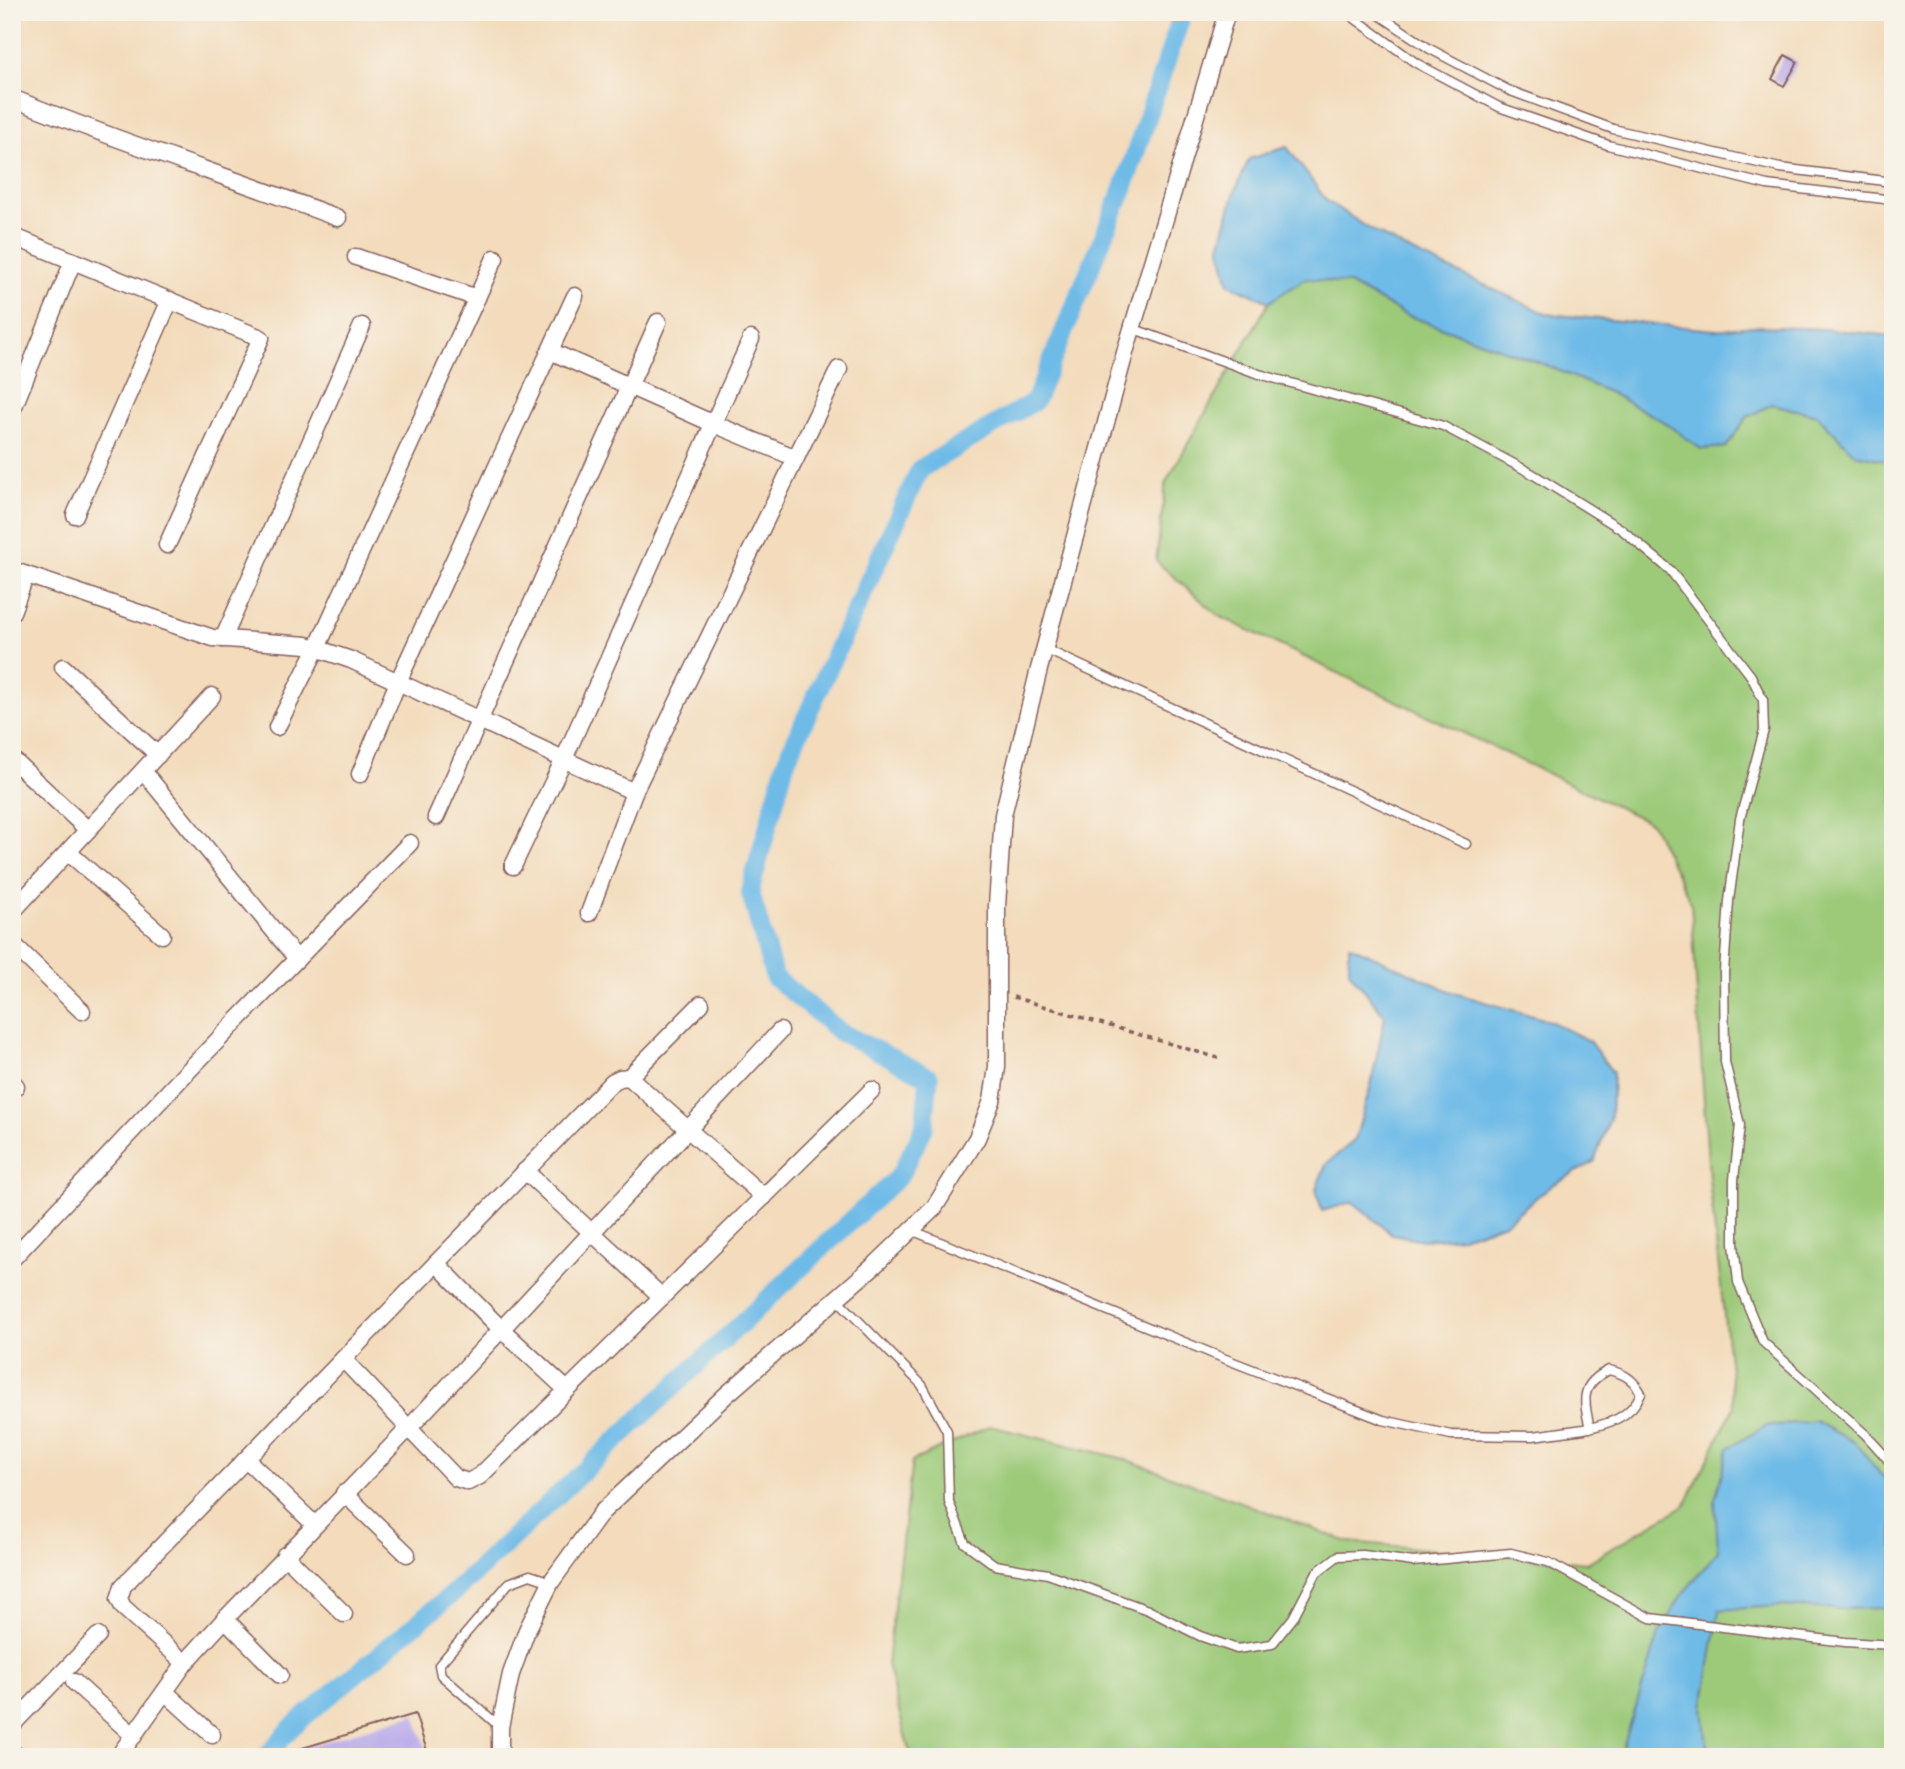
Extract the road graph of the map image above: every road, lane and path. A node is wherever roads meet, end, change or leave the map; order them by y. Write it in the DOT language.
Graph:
graph roads {
  1 [pos="1227,12"];
  2 [pos="1346,12"];
  3 [pos="1376,12"];
  4 [pos="12,98"];
  5 [pos="1893,183"];
  6 [pos="1893,200"];
  7 [pos="338,218"];
  8 [pos="12,236"];
  9 [pos="356,257"];
  10 [pos="495,258"];
  11 [pos="73,261"];
  12 [pos="575,296"];
  13 [pos="477,298"];
  14 [pos="170,300"];
  15 [pos="658,322"];
  16 [pos="362,326"];
  17 [pos="1134,330"];
  18 [pos="751,339"];
  19 [pos="550,351"];
  20 [pos="839,369"];
  21 [pos="630,386"];
  22 [pos="12,411"];
  23 [pos="713,424"];
  24 [pos="796,458"];
  25 [pos="75,515"];
  26 [pos="167,545"];
  27 [pos="19,572"];
  28 [pos="12,612"];
  29 [pos="223,639"];
  30 [pos="317,648"];
  31 [pos="1045,649"];
  32 [pos="62,667"];
  33 [pos="398,682"];
  34 [pos="212,696"];
  35 [pos="480,720"];
  36 [pos="277,727"];
  37 [pos="158,755"];
  38 [pos="12,759"];
  39 [pos="564,759"];
  40 [pos="143,771"];
  41 [pos="360,774"];
  42 [pos="634,792"];
  43 [pos="436,817"];
  44 [pos="88,830"];
  45 [pos="410,843"];
  46 [pos="1466,844"];
  47 [pos="68,852"];
  48 [pos="513,866"];
  49 [pos="14,905"];
  50 [pos="589,913"];
  51 [pos="162,935"];
  52 [pos="12,943"];
  53 [pos="297,959"];
  54 [pos="997,993"];
  55 [pos="701,1004"];
  56 [pos="82,1011"];
  57 [pos="780,1031"];
  58 [pos="1218,1058"];
  59 [pos="629,1077"];
  60 [pos="872,1090"];
  61 [pos="688,1129"];
  62 [pos="525,1171"];
  63 [pos="764,1197"];
  64 [pos="911,1230"];
  65 [pos="592,1231"];
  66 [pos="12,1259"];
  67 [pos="436,1263"];
  68 [pos="662,1297"];
  69 [pos="837,1299"];
  70 [pos="501,1329"];
  71 [pos="343,1359"];
  72 [pos="568,1390"];
  73 [pos="409,1428"];
  74 [pos="1590,1428"];
  75 [pos="246,1459"];
  76 [pos="1893,1465"];
  77 [pos="344,1493"];
  78 [pos="314,1524"];
  79 [pos="407,1554"];
  80 [pos="285,1555"];
  81 [pos="551,1582"];
  82 [pos="344,1614"];
  83 [pos="225,1619"];
  84 [pos="98,1636"];
  85 [pos="1893,1645"];
  86 [pos="185,1663"];
  87 [pos="280,1675"];
  88 [pos="74,1682"];
  89 [pos="165,1692"];
  90 [pos="12,1725"];
  91 [pos="500,1727"];
  92 [pos="212,1735"];
  93 [pos="134,1736"];
  94 [pos="12,1752"];
  95 [pos="18,1757"];
  96 [pos="118,1757"];
  97 [pos="500,1757"];
  1 -- 17 [label="street"];
  2 -- 6 [label="lane"];
  3 -- 5 [label="lane"];
  4 -- 7 [label="street"];
  8 -- 11 [label="street"];
  9 -- 13 [label="street"];
  10 -- 13 [label="street"];
  11 -- 14 [label="street"];
  11 -- 22 [label="street"];
  12 -- 19 [label="street"];
  13 -- 30 [label="street"];
  14 -- 25 [label="street"];
  14 -- 26 [label="street"];
  15 -- 21 [label="street"];
  16 -- 29 [label="street"];
  17 -- 31 [label="street"];
  17 -- 76 [label="lane"];
  18 -- 23 [label="street"];
  19 -- 21 [label="street"];
  19 -- 33 [label="street"];
  20 -- 24 [label="street"];
  21 -- 23 [label="street"];
  21 -- 35 [label="street"];
  23 -- 24 [label="street"];
  23 -- 39 [label="street"];
  24 -- 42 [label="street"];
  27 -- 28 [label="street"];
  27 -- 29 [label="street"];
  29 -- 30 [label="street"];
  30 -- 33 [label="street"];
  30 -- 36 [label="street"];
  31 -- 46 [label="lane"];
  31 -- 54 [label="street"];
  32 -- 37 [label="street"];
  33 -- 35 [label="street"];
  33 -- 41 [label="street"];
  34 -- 37 [label="street"];
  35 -- 39 [label="street"];
  35 -- 43 [label="street"];
  37 -- 40 [label="street"];
  38 -- 44 [label="street"];
  39 -- 42 [label="street"];
  39 -- 48 [label="street"];
  40 -- 44 [label="street"];
  40 -- 53 [label="street"];
  42 -- 50 [label="street"];
  44 -- 47 [label="street"];
  45 -- 53 [label="street"];
  47 -- 49 [label="street"];
  47 -- 51 [label="street"];
  52 -- 56 [label="street"];
  53 -- 66 [label="street"];
  54 -- 58 [label="path"];
  54 -- 64 [label="street"];
  55 -- 59 [label="street"];
  57 -- 61 [label="street"];
  59 -- 61 [label="street"];
  59 -- 62 [label="street"];
  60 -- 63 [label="street"];
  61 -- 63 [label="street"];
  61 -- 65 [label="street"];
  62 -- 65 [label="street"];
  62 -- 67 [label="street"];
  63 -- 68 [label="street"];
  64 -- 69 [label="street"];
  64 -- 74 [label="lane"];
  65 -- 68 [label="street"];
  65 -- 70 [label="street"];
  67 -- 70 [label="street"];
  67 -- 71 [label="street"];
  68 -- 72 [label="street"];
  69 -- 81 [label="street"];
  69 -- 85 [label="lane"];
  70 -- 72 [label="street"];
  70 -- 73 [label="street"];
  71 -- 73 [label="street"];
  71 -- 75 [label="street"];
  72 -- 73 [label="street"];
  73 -- 77 [label="street"];
  74 -- 74 [label="lane"];
  75 -- 78 [label="street"];
  75 -- 86 [label="street"];
  77 -- 78 [label="street"];
  77 -- 79 [label="street"];
  78 -- 80 [label="street"];
  80 -- 82 [label="street"];
  80 -- 83 [label="street"];
  81 -- 91 [label="street"];
  81 -- 91 [label="lane"];
  83 -- 86 [label="street"];
  83 -- 87 [label="street"];
  84 -- 90 [label="street"];
  86 -- 89 [label="street"];
  88 -- 93 [label="street"];
  89 -- 92 [label="street"];
  89 -- 93 [label="street"];
  91 -- 97 [label="street"];
  93 -- 96 [label="street"];
  94 -- 95 [label="street"];
}
